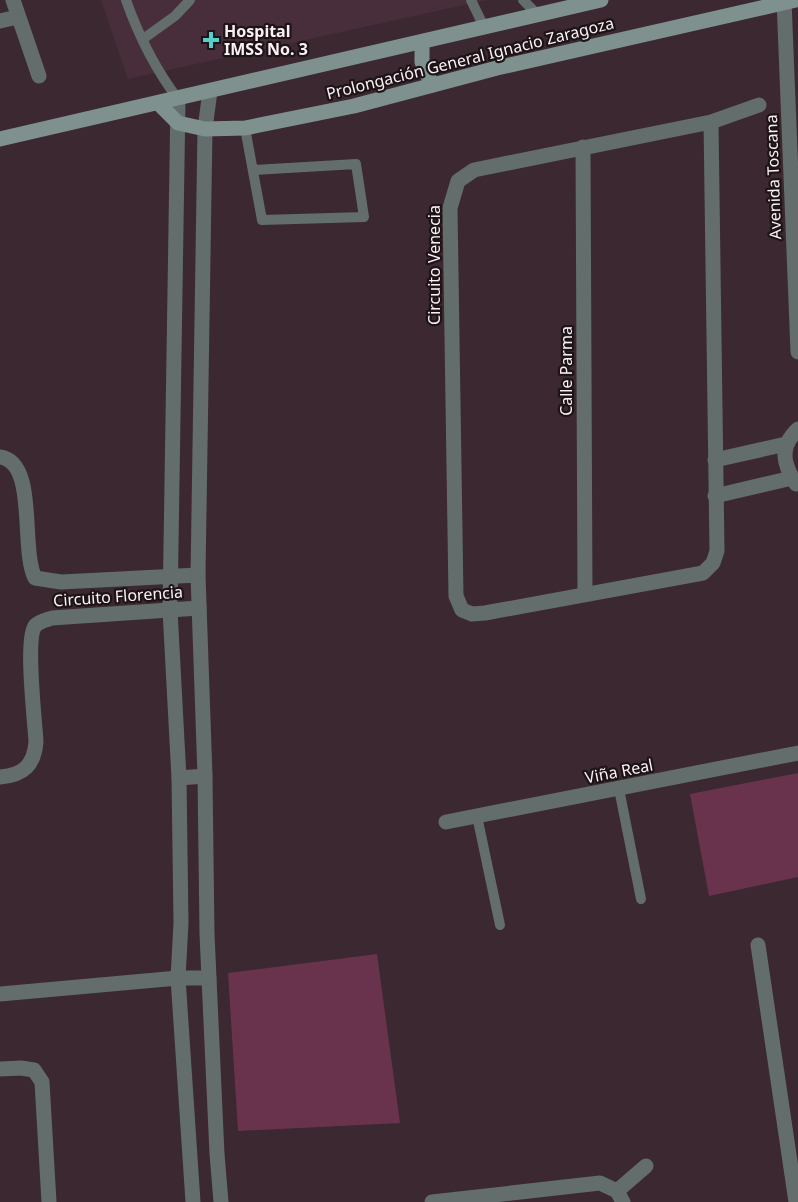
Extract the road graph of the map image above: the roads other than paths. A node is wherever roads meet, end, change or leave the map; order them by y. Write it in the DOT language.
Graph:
graph roads {
  1 [pos="13,0"];
  2 [pos="126,0"];
  3 [pos="190,0"];
  4 [pos="471,0"];
  5 [pos="523,0"];
  6 [pos="601,0"];
  7 [pos="788,1"];
  8 [pos="571,3"];
  9 [pos="538,15"];
  10 [pos="18,17"];
  11 [pos="0,21"];
  12 [pos="484,27"];
  13 [pos="143,39"];
  14 [pos="422,42"];
  15 [pos="39,76"];
  16 [pos="432,86"];
  17 [pos="210,91"];
  18 [pos="178,99"];
  19 [pos="158,103"];
  20 [pos="759,105"];
  21 [pos="711,122"];
  22 [pos="178,123"];
  23 [pos="245,128"];
  24 [pos="205,129"];
  25 [pos="0,140"];
  26 [pos="583,147"];
  27 [pos="253,170"];
  28 [pos="798,352"];
  29 [pos="798,429"];
  30 [pos="786,444"];
  31 [pos="0,457"];
  32 [pos="715,460"];
  33 [pos="795,482"];
  34 [pos="715,496"];
  35 [pos="198,575"];
  36 [pos="170,576"];
  37 [pos="585,594"];
  38 [pos="200,608"];
  39 [pos="170,610"];
  40 [pos="798,753"];
  41 [pos="205,776"];
  42 [pos="0,777"];
  43 [pos="179,778"];
  44 [pos="619,789"];
  45 [pos="477,816"];
  46 [pos="446,822"];
  47 [pos="641,899"];
  48 [pos="500,925"];
  49 [pos="758,945"];
  50 [pos="178,978"];
  51 [pos="209,978"];
  52 [pos="0,994"];
  53 [pos="0,1069"];
  54 [pos="646,1166"];
  55 [pos="620,1197"];
  56 [pos="49,1202"];
  57 [pos="194,1202"];
  58 [pos="221,1202"];
  59 [pos="432,1202"];
  60 [pos="796,1202"];
  1 -- 10 [label="street"];
  2 -- 13 [label="lane"];
  3 -- 13 [label="lane"];
  4 -- 12 [label="lane"];
  5 -- 9 [label="lane"];
  6 -- 8 [label="street, Prolongación General Ignacio Zaragoza"];
  7 -- 16 [label="street, Prolongación General Ignacio Zaragoza"];
  7 -- 28 [label="street, Avenida Toscana"];
  8 -- 9 [label="street, Prolongación General Ignacio Zaragoza"];
  9 -- 12 [label="street, Prolongación General Ignacio Zaragoza"];
  10 -- 11 [label="street"];
  10 -- 15 [label="street"];
  12 -- 14 [label="street, Prolongación General Ignacio Zaragoza"];
  13 -- 18 [label="lane"];
  14 -- 16 [label="street"];
  14 -- 17 [label="street, Prolongación General Ignacio Zaragoza"];
  16 -- 23 [label="street, Prolongación General Ignacio Zaragoza"];
  17 -- 18 [label="street, Prolongación General Ignacio Zaragoza"];
  17 -- 24 [label="street"];
  18 -- 19 [label="street, Prolongación General Ignacio Zaragoza"];
  18 -- 22 [label="street"];
  19 -- 22 [label="street"];
  19 -- 25 [label="street, Prolongación General Ignacio Zaragoza"];
  20 -- 21 [label="street, Circuito Venecia"];
  21 -- 26 [label="street, Circuito Venecia"];
  21 -- 32 [label="street"];
  22 -- 24 [label="street, Prolongación General Ignacio Zaragoza"];
  22 -- 36 [label="street"];
  23 -- 24 [label="street, Prolongación General Ignacio Zaragoza"];
  23 -- 27 [label="lane"];
  24 -- 35 [label="street"];
  26 -- 37 [label="street, Calle Parma"];
  26 -- 37 [label="street, Circuito Venecia"];
  27 -- 27 [label="lane"];
  29 -- 30 [label="street"];
  30 -- 32 [label="street"];
  30 -- 33 [label="street"];
  31 -- 36 [label="street, Circuito Florencia"];
  32 -- 34 [label="street"];
  33 -- 34 [label="street"];
  34 -- 37 [label="street"];
  35 -- 36 [label="street, Circuito Florencia"];
  35 -- 38 [label="street"];
  36 -- 39 [label="street"];
  38 -- 39 [label="street, Circuito Florencia"];
  38 -- 41 [label="street"];
  39 -- 42 [label="street, Circuito Florencia"];
  39 -- 43 [label="street"];
  40 -- 44 [label="street, Viña Real"];
  41 -- 43 [label="street"];
  41 -- 51 [label="street"];
  43 -- 50 [label="street"];
  44 -- 45 [label="street, Viña Real"];
  44 -- 47 [label="lane"];
  45 -- 46 [label="street, Viña Real"];
  45 -- 48 [label="lane"];
  49 -- 60 [label="street"];
  50 -- 51 [label="street"];
  50 -- 52 [label="street"];
  50 -- 57 [label="street"];
  51 -- 58 [label="street"];
  53 -- 56 [label="street"];
  54 -- 55 [label="street"];
  55 -- 59 [label="street"];
}
